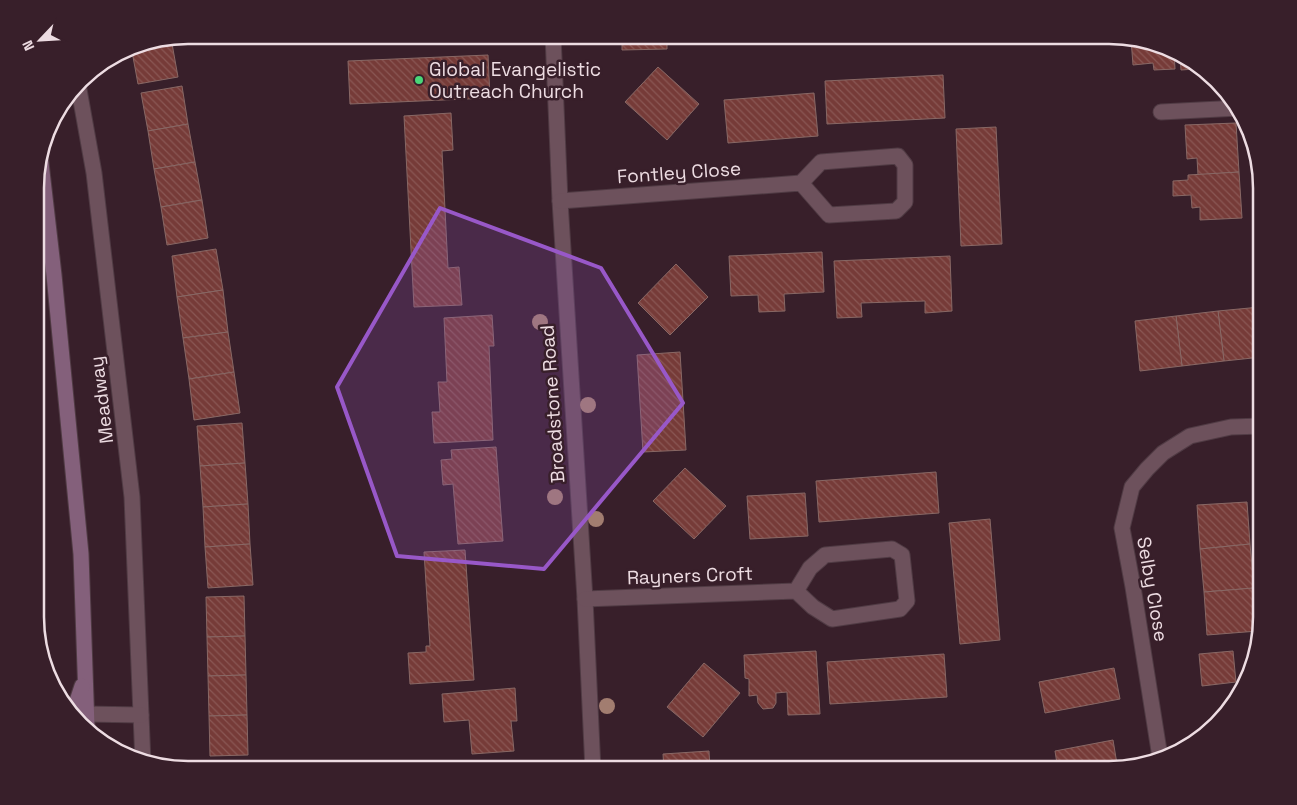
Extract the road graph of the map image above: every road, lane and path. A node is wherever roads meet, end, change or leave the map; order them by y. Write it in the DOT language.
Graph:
graph roads {
  1 [pos="553,44"];
  2 [pos="80,92"];
  3 [pos="1229,108"];
  4 [pos="1161,112"];
  5 [pos="801,183"];
  6 [pos="44,189"];
  7 [pos="560,201"];
  8 [pos="1253,426"];
  9 [pos="796,591"];
  10 [pos="584,599"];
  11 [pos="82,715"];
  12 [pos="141,715"];
  13 [pos="85,718"];
  14 [pos="1159,752"];
  15 [pos="143,754"];
  16 [pos="593,761"];
  1 -- 7 [label="street, Broadstone Road"];
  2 -- 12 [label="street, Meadway"];
  3 -- 4 [label="street"];
  5 -- 5 [label="street"];
  5 -- 7 [label="street, Fontley Close"];
  6 -- 11 [label="street, Meadway"];
  7 -- 10 [label="street, Broadstone Road"];
  8 -- 14 [label="street, Selby Close"];
  9 -- 9 [label="street"];
  9 -- 10 [label="street, Rayners Croft"];
  10 -- 16 [label="street, Broadstone Road"];
  12 -- 13 [label="street, Meadway"];
  12 -- 15 [label="street, Meadway"];
}
